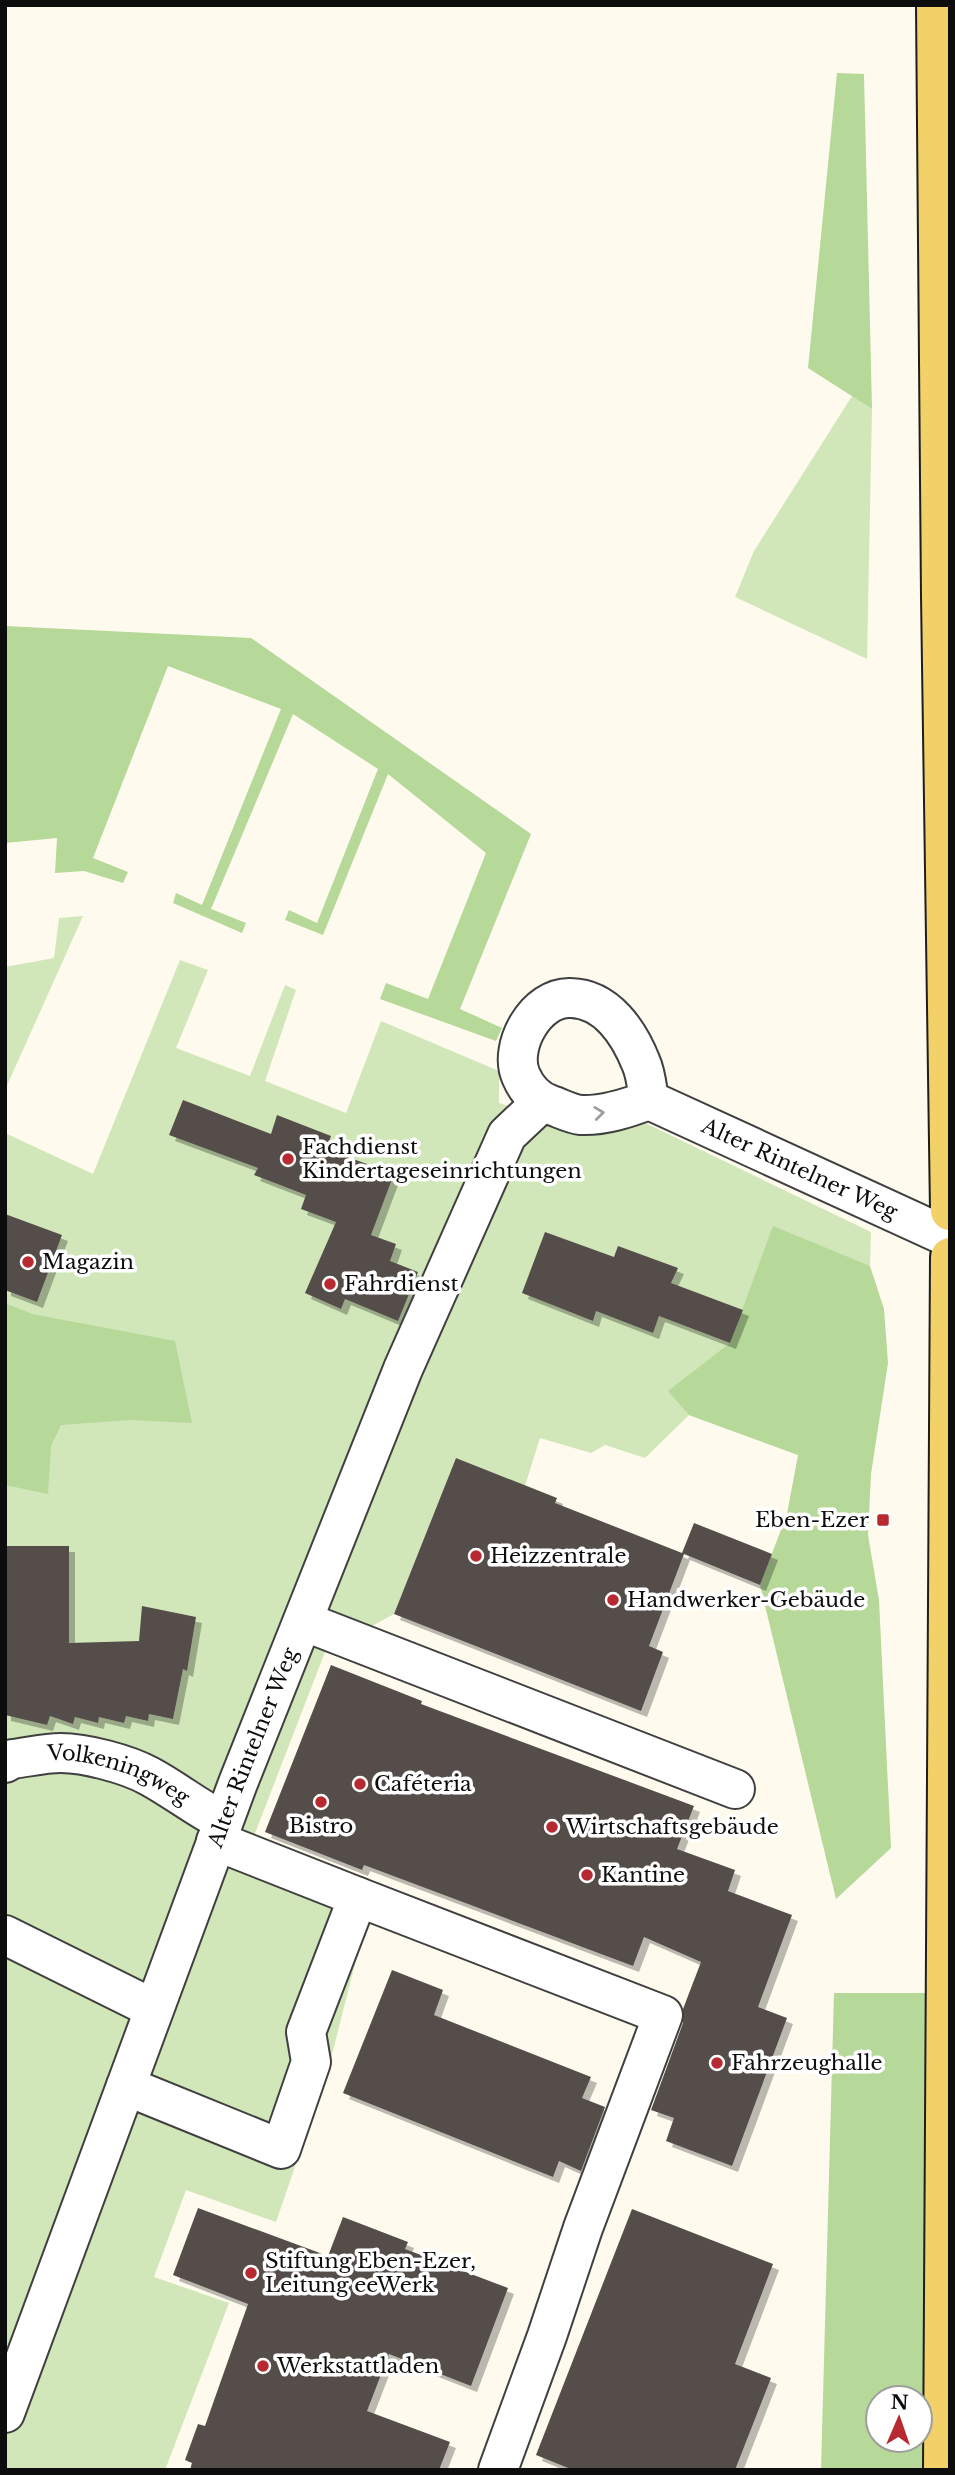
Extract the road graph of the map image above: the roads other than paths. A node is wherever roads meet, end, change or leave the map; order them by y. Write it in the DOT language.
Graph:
graph roads {
  1 [pos="936,5"];
  2 [pos="649,1100"];
  3 [pos="542,1102"];
  4 [pos="950,1211"];
  5 [pos="950,1238"];
  6 [pos="950,1257"];
  7 [pos="303,1621"];
  8 [pos="5,1763"];
  9 [pos="734,1789"];
  10 [pos="220,1831"];
  11 [pos="358,1897"];
  12 [pos="5,1936"];
  13 [pos="154,2009"];
  14 [pos="126,2086"];
  15 [pos="5,2413"];
  16 [pos="498,2470"];
  17 [pos="943,2470"];
  1 -- 4 [label="main road"];
  3 -- 2 [label="street, one-way"];
  2 -- 3 [label="street"];
  2 -- 5 [label="street, Alter Rintelner Weg"];
  3 -- 7 [label="street, Alter Rintelner Weg"];
  6 -- 17 [label="main road"];
  7 -- 9 [label="street"];
  7 -- 10 [label="street, Alter Rintelner Weg"];
  8 -- 10 [label="street, Volkeningweg"];
  10 -- 11 [label="street, Volkeningweg"];
  10 -- 13 [label="street, Alter Rintelner Weg"];
  11 -- 14 [label="street"];
  11 -- 16 [label="street, Volkeningweg"];
  12 -- 13 [label="street"];
  13 -- 14 [label="street, Alter Rintelner Weg"];
  14 -- 15 [label="street, Alter Rintelner Weg"];
}
